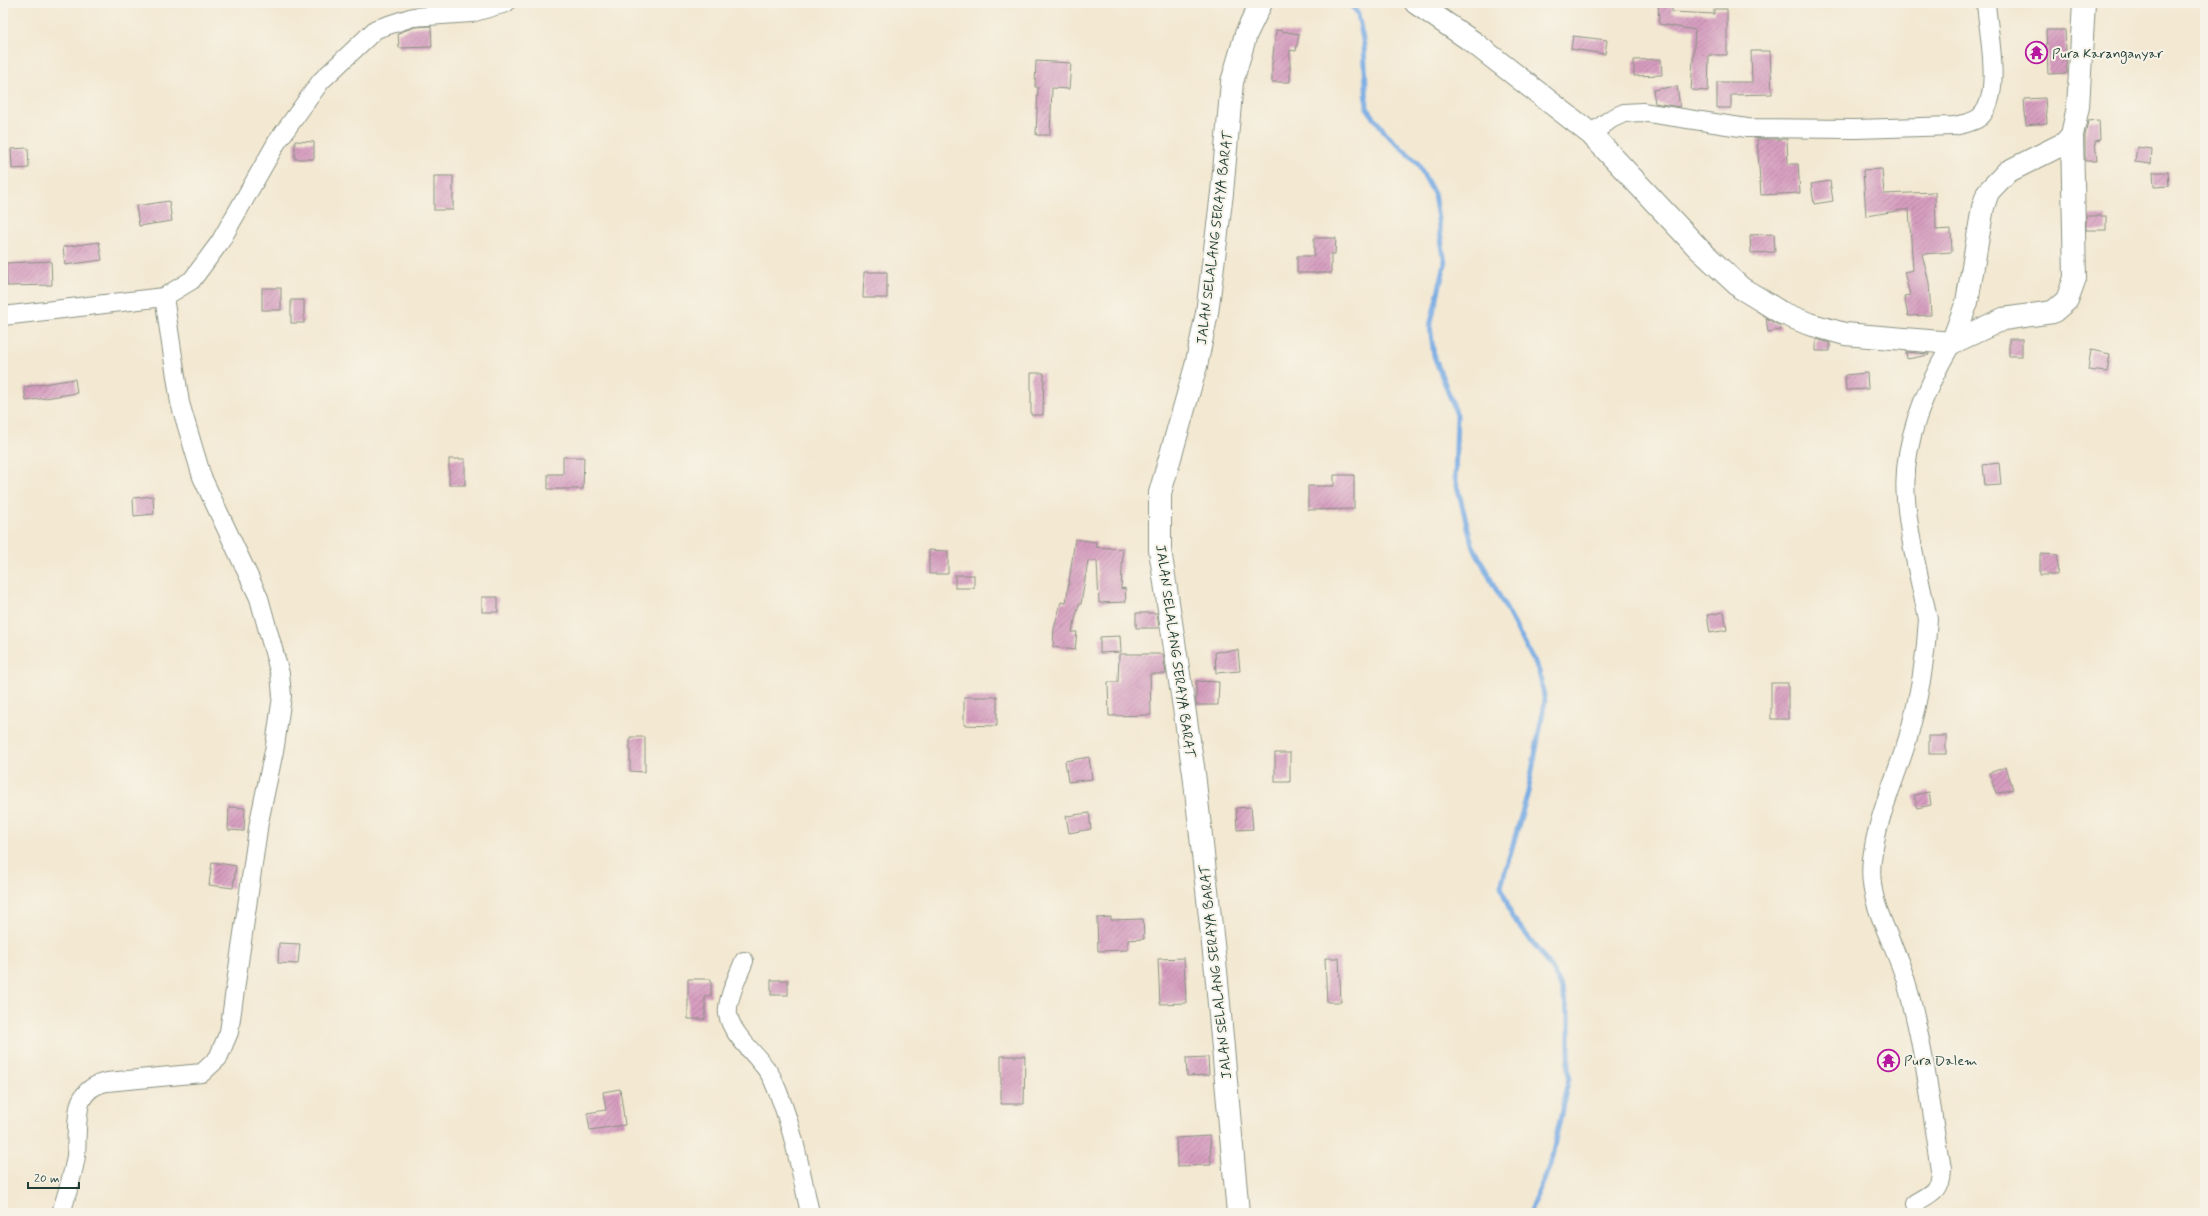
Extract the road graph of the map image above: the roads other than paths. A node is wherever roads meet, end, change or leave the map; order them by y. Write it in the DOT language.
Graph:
graph roads {
  1 [pos="506,3"];
  2 [pos="1261,3"];
  3 [pos="1416,3"];
  4 [pos="1986,3"];
  5 [pos="2084,3"];
  6 [pos="1591,134"];
  7 [pos="2072,134"];
  8 [pos="164,297"];
  9 [pos="3,316"];
  10 [pos="1952,343"];
  11 [pos="744,961"];
  12 [pos="1916,1203"];
  13 [pos="61,1213"];
  14 [pos="810,1213"];
  15 [pos="1238,1213"];
  1 -- 8 [label="street"];
  2 -- 15 [label="street, JALAN SELALANG SERAYA BARAT"];
  3 -- 6 [label="street"];
  4 -- 6 [label="street"];
  5 -- 7 [label="street"];
  6 -- 10 [label="street"];
  7 -- 10 [label="street"];
  7 -- 10 [label="street"];
  8 -- 9 [label="street"];
  8 -- 13 [label="street"];
  10 -- 12 [label="street"];
  11 -- 14 [label="street"];
}
